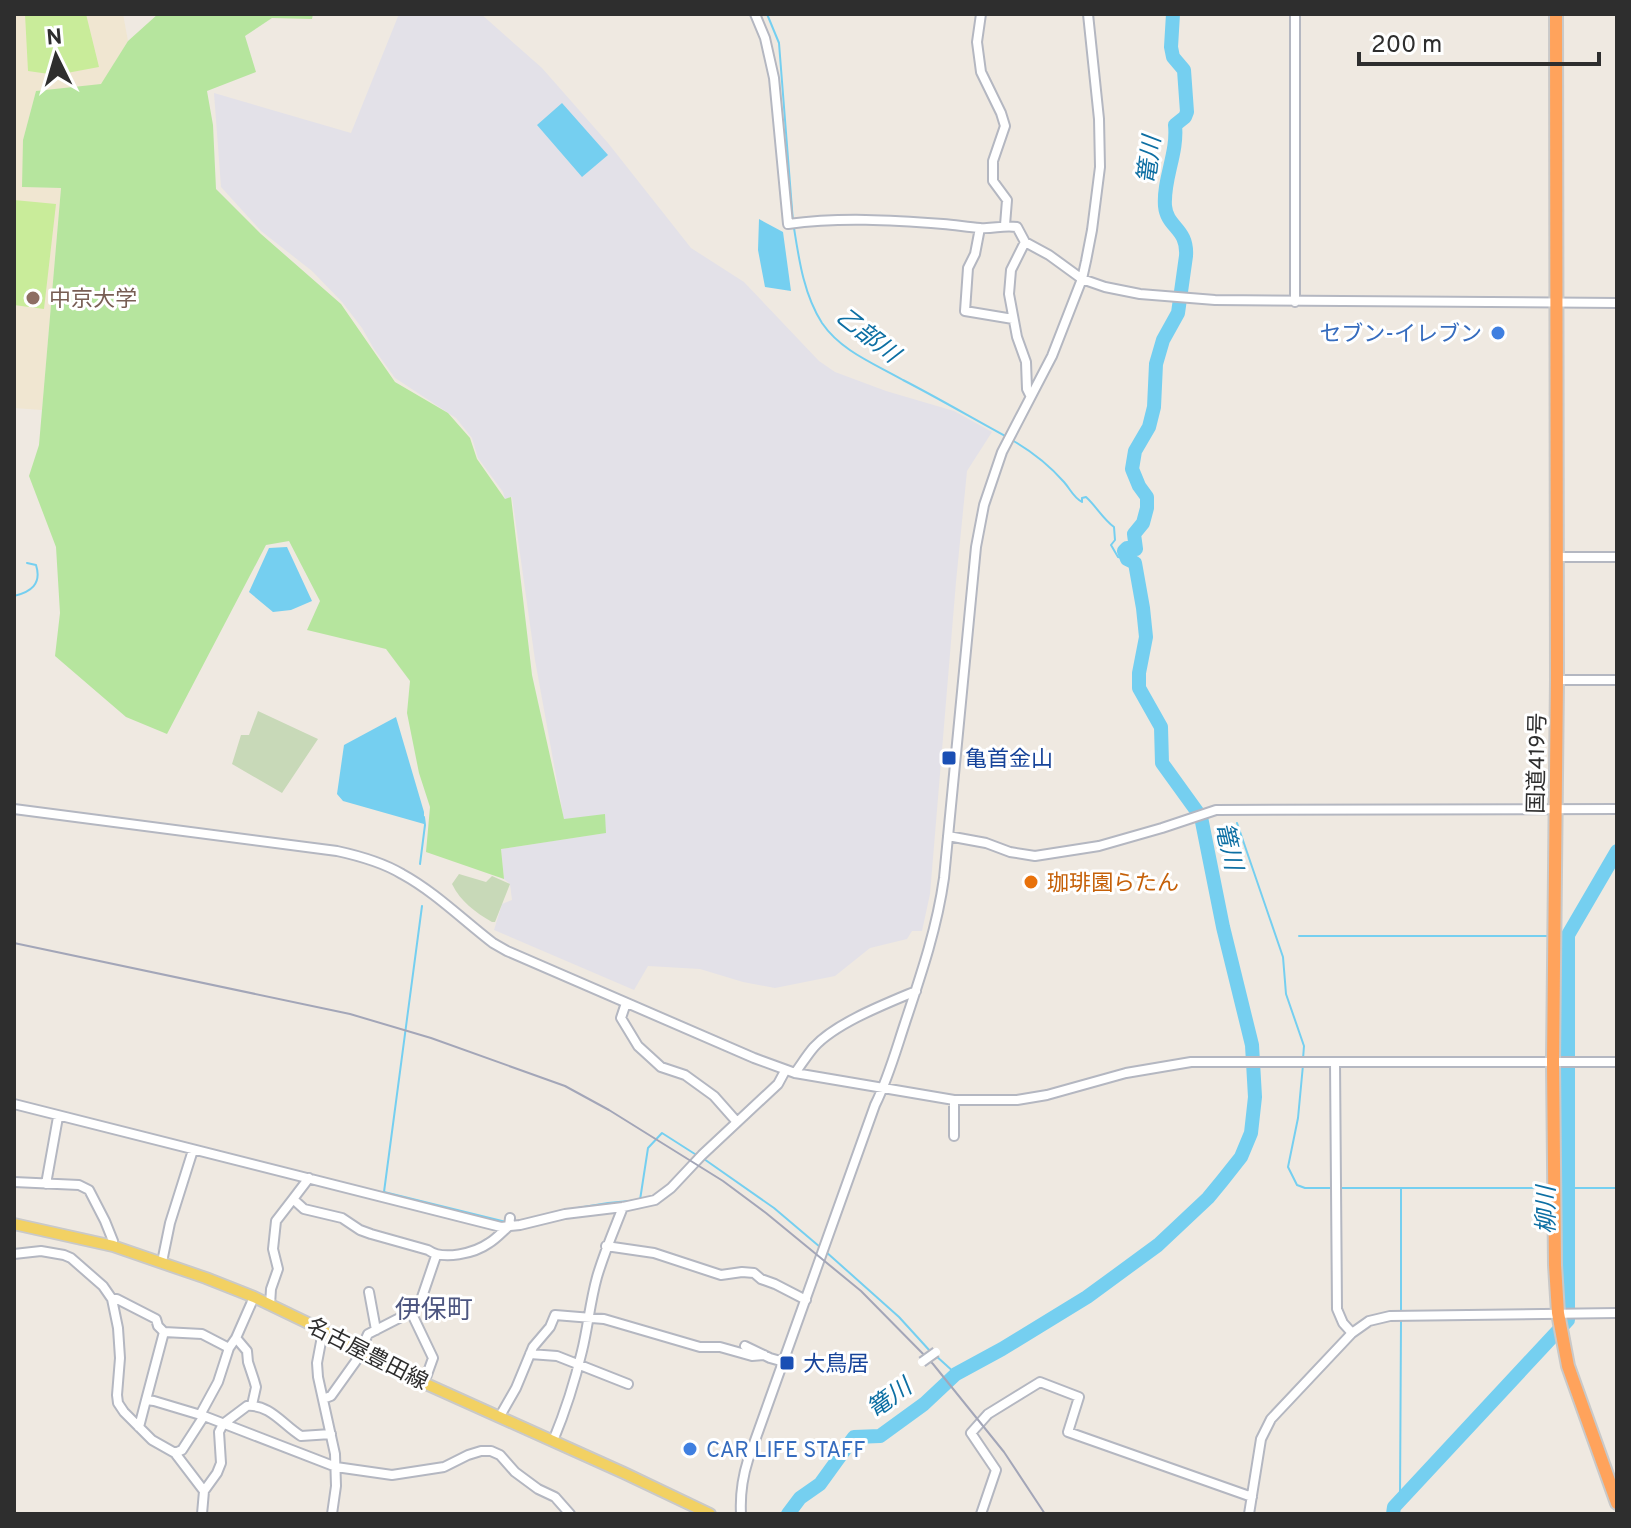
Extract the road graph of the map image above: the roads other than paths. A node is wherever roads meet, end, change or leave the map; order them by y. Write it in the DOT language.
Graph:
graph roads {
  1 [pos="755,14"];
  2 [pos="981,14"];
  3 [pos="1088,14"];
  4 [pos="1295,14"];
  5 [pos="1556,14"];
  6 [pos="1005,225"];
  7 [pos="980,228"];
  8 [pos="1025,242"];
  9 [pos="1082,279"];
  10 [pos="1295,302"];
  11 [pos="1617,303"];
  12 [pos="1557,304"];
  13 [pos="1013,319"];
  14 [pos="1030,395"];
  15 [pos="1556,557"];
  16 [pos="1617,557"];
  17 [pos="1557,680"];
  18 [pos="1617,680"];
  19 [pos="14,809"];
  20 [pos="1555,809"];
  21 [pos="1617,809"];
  22 [pos="948,836"];
  23 [pos="916,991"];
  24 [pos="626,1003"];
  25 [pos="1335,1062"];
  26 [pos="1557,1062"];
  27 [pos="1617,1062"];
  28 [pos="790,1072"];
  29 [pos="884,1087"];
  30 [pos="954,1100"];
  31 [pos="14,1104"];
  32 [pos="58,1117"];
  33 [pos="737,1122"];
  34 [pos="954,1136"];
  35 [pos="193,1150"];
  36 [pos="309,1178"];
  37 [pos="14,1182"];
  38 [pos="46,1184"];
  39 [pos="293,1199"];
  40 [pos="623,1207"];
  41 [pos="509,1223"];
  42 [pos="14,1224"];
  43 [pos="68,1237"];
  44 [pos="113,1246"];
  45 [pos="606,1246"];
  46 [pos="14,1254"];
  47 [pos="64,1255"];
  48 [pos="436,1256"];
  49 [pos="162,1262"];
  50 [pos="369,1292"];
  51 [pos="254,1297"];
  52 [pos="112,1299"];
  53 [pos="806,1300"];
  54 [pos="270,1305"];
  55 [pos="411,1312"];
  56 [pos="1617,1313"];
  57 [pos="588,1316"];
  58 [pos="1559,1316"];
  59 [pos="376,1330"];
  60 [pos="323,1331"];
  61 [pos="164,1332"];
  62 [pos="1352,1333"];
  63 [pos="236,1338"];
  64 [pos="745,1346"];
  65 [pos="229,1348"];
  66 [pos="362,1351"];
  67 [pos="936,1352"];
  68 [pos="530,1354"];
  69 [pos="764,1355"];
  70 [pos="784,1362"];
  71 [pos="922,1362"];
  72 [pos="578,1365"];
  73 [pos="424,1383"];
  74 [pos="628,1384"];
  75 [pos="323,1399"];
  76 [pos="146,1400"];
  77 [pos="252,1405"];
  78 [pos="202,1416"];
  79 [pos="500,1416"];
  80 [pos="223,1424"];
  81 [pos="139,1427"];
  82 [pos="331,1434"];
  83 [pos="553,1441"];
  84 [pos="175,1453"];
  85 [pos="336,1467"];
  86 [pos="204,1491"];
  87 [pos="1252,1497"];
  88 [pos="1617,1503"];
  89 [pos="202,1514"];
  90 [pos="332,1514"];
  91 [pos="570,1514"];
  92 [pos="710,1514"];
  93 [pos="741,1514"];
  94 [pos="981,1514"];
  95 [pos="1249,1514"];
  1 -- 7 [label="street"];
  2 -- 6 [label="street"];
  3 -- 9 [label="street"];
  4 -- 10 [label="street"];
  5 -- 12 [label="highway, 国道419号"];
  6 -- 7 [label="street"];
  6 -- 8 [label="street"];
  7 -- 13 [label="street"];
  8 -- 9 [label="street"];
  8 -- 13 [label="street"];
  9 -- 10 [label="street"];
  9 -- 14 [label="street"];
  10 -- 12 [label="street"];
  11 -- 12 [label="street"];
  12 -- 15 [label="highway, 国道419号"];
  13 -- 14 [label="street"];
  14 -- 22 [label="street"];
  15 -- 16 [label="street"];
  15 -- 17 [label="highway, 国道419号"];
  17 -- 18 [label="street"];
  17 -- 20 [label="highway, 国道419号"];
  19 -- 24 [label="street"];
  20 -- 21 [label="street"];
  20 -- 22 [label="street"];
  20 -- 26 [label="highway, 国道419号"];
  22 -- 23 [label="street"];
  23 -- 28 [label="street"];
  23 -- 29 [label="street"];
  24 -- 28 [label="street"];
  24 -- 33 [label="street"];
  25 -- 26 [label="street"];
  25 -- 30 [label="street"];
  25 -- 62 [label="street"];
  26 -- 27 [label="street"];
  26 -- 58 [label="highway, 国道419号"];
  28 -- 29 [label="street"];
  28 -- 33 [label="street"];
  29 -- 30 [label="street"];
  29 -- 53 [label="street"];
  30 -- 34 [label="street"];
  31 -- 32 [label="street"];
  32 -- 35 [label="street"];
  32 -- 38 [label="street"];
  33 -- 40 [label="street"];
  35 -- 36 [label="street"];
  35 -- 49 [label="street"];
  36 -- 39 [label="street"];
  36 -- 41 [label="street"];
  37 -- 38 [label="street"];
  38 -- 44 [label="street"];
  39 -- 48 [label="street"];
  39 -- 54 [label="street"];
  40 -- 41 [label="street"];
  40 -- 45 [label="street"];
  41 -- 48 [label="street"];
  42 -- 43 [label="main road, 名古屋豊田線"];
  43 -- 44 [label="main road, 名古屋豊田線"];
  43 -- 47 [label="street"];
  44 -- 49 [label="main road, 名古屋豊田線"];
  45 -- 53 [label="street"];
  45 -- 57 [label="street"];
  46 -- 47 [label="street"];
  47 -- 52 [label="street"];
  48 -- 55 [label="street"];
  49 -- 51 [label="main road, 名古屋豊田線"];
  50 -- 59 [label="street"];
  51 -- 54 [label="main road, 名古屋豊田線"];
  51 -- 63 [label="street"];
  52 -- 61 [label="street"];
  52 -- 81 [label="street"];
  53 -- 70 [label="street"];
  54 -- 60 [label="main road, 名古屋豊田線"];
  55 -- 59 [label="street"];
  55 -- 73 [label="street"];
  56 -- 58 [label="street"];
  57 -- 68 [label="street"];
  57 -- 69 [label="street"];
  57 -- 72 [label="street"];
  58 -- 62 [label="street"];
  58 -- 88 [label="highway, 国道419号"];
  59 -- 66 [label="street"];
  60 -- 66 [label="main road, 名古屋豊田線"];
  60 -- 75 [label="street"];
  61 -- 65 [label="street"];
  61 -- 76 [label="street"];
  62 -- 87 [label="street"];
  63 -- 65 [label="street"];
  63 -- 77 [label="street"];
  64 -- 69 [label="street"];
  65 -- 78 [label="street"];
  66 -- 73 [label="main road, 名古屋豊田線"];
  66 -- 75 [label="street"];
  67 -- 71 [label="street, bridge"];
  68 -- 72 [label="street"];
  68 -- 79 [label="street"];
  69 -- 70 [label="street"];
  70 -- 93 [label="street"];
  72 -- 74 [label="street"];
  72 -- 83 [label="street"];
  73 -- 79 [label="main road, 名古屋豊田線"];
  75 -- 82 [label="street"];
  76 -- 78 [label="street"];
  76 -- 81 [label="street"];
  77 -- 80 [label="street"];
  77 -- 82 [label="street"];
  78 -- 80 [label="street"];
  78 -- 84 [label="street"];
  79 -- 83 [label="main road, 名古屋豊田線"];
  80 -- 85 [label="street"];
  80 -- 86 [label="street"];
  81 -- 84 [label="street"];
  82 -- 85 [label="street"];
  83 -- 92 [label="main road, 名古屋豊田線"];
  84 -- 86 [label="street"];
  85 -- 90 [label="street"];
  85 -- 91 [label="street"];
  86 -- 89 [label="street"];
  87 -- 94 [label="street"];
  87 -- 95 [label="street"];
}
